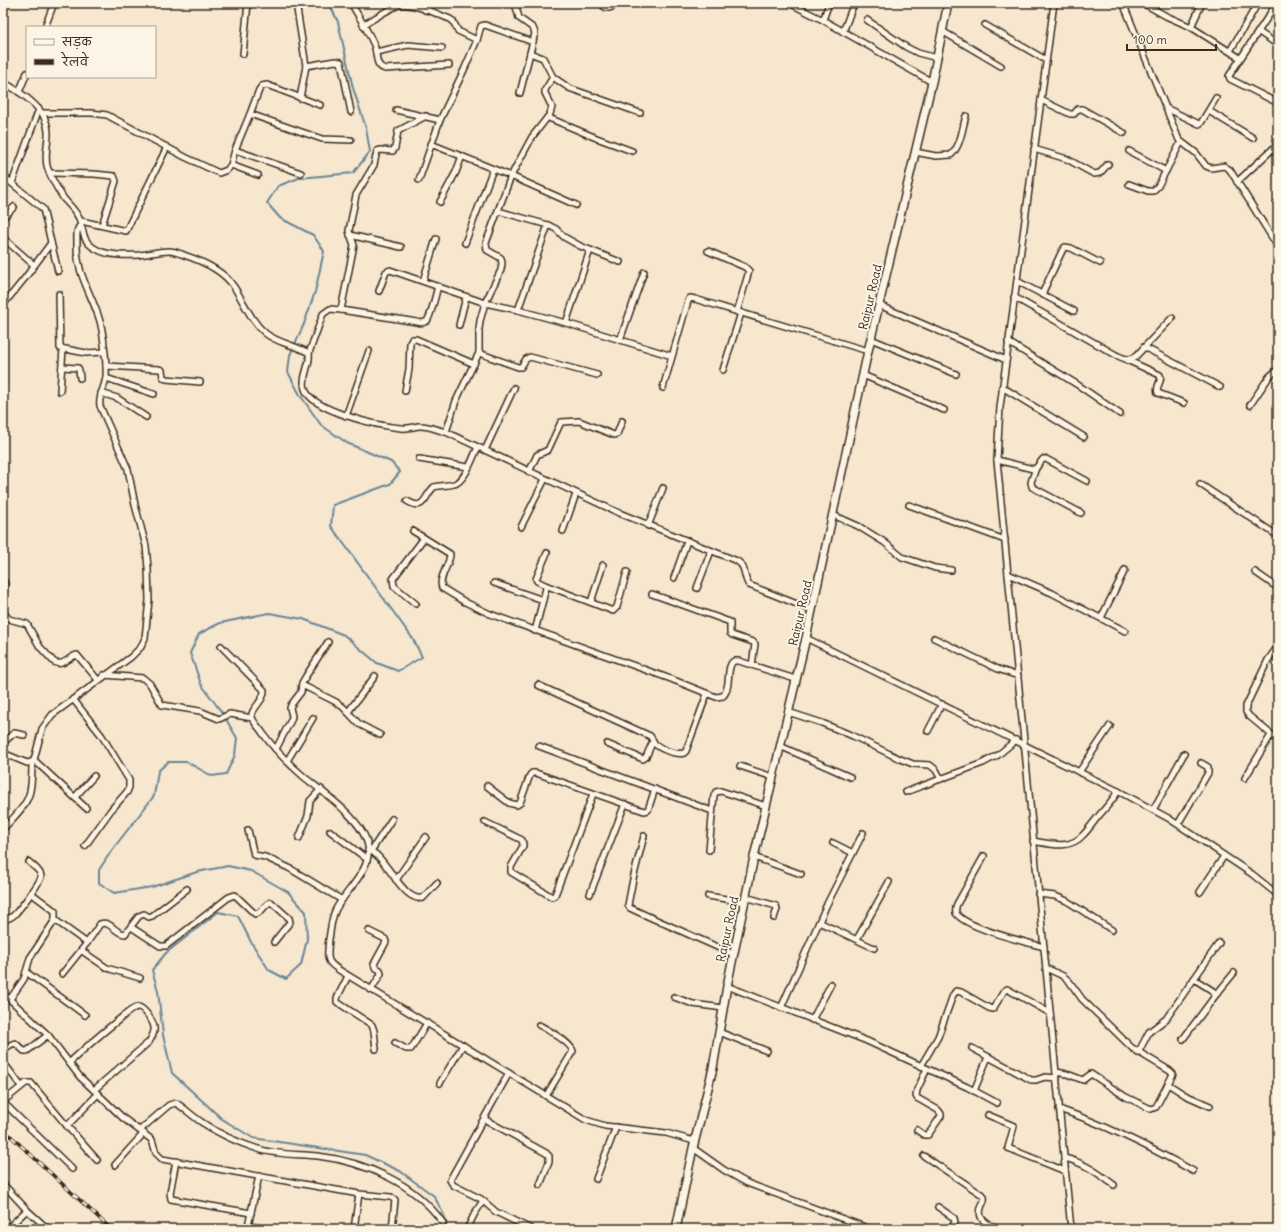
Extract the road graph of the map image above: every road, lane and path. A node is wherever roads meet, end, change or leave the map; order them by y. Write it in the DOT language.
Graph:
graph roads {
  1 [pos="54,3"];
  2 [pos="248,3"];
  3 [pos="296,3"];
  4 [pos="351,3"];
  5 [pos="428,3"];
  6 [pos="515,3"];
  7 [pos="601,3"];
  8 [pos="619,3"];
  9 [pos="829,3"];
  10 [pos="854,3"];
  11 [pos="948,3"];
  12 [pos="1054,3"];
  13 [pos="1124,3"];
  14 [pos="1143,3"];
  15 [pos="1202,3"];
  16 [pos="1258,3"];
  17 [pos="1277,3"];
  18 [pos="405,4"];
  19 [pos="792,4"];
  20 [pos="425,10"];
  21 [pos="823,20"];
  22 [pos="867,20"];
  23 [pos="363,25"];
  24 [pos="985,25"];
  25 [pos="45,26"];
  26 [pos="1191,27"];
  27 [pos="942,31"];
  28 [pos="843,32"];
  29 [pos="1258,32"];
  30 [pos="477,40"];
  31 [pos="533,42"];
  32 [pos="1278,45"];
  33 [pos="442,48"];
  34 [pos="1230,51"];
  35 [pos="376,52"];
  36 [pos="530,52"];
  37 [pos="243,54"];
  38 [pos="937,58"];
  39 [pos="1240,58"];
  40 [pos="1046,60"];
  41 [pos="449,65"];
  42 [pos="306,66"];
  43 [pos="1000,66"];
  44 [pos="26,75"];
  45 [pos="553,77"];
  46 [pos="932,82"];
  47 [pos="3,83"];
  48 [pos="19,92"];
  49 [pos="520,93"];
  50 [pos="300,98"];
  51 [pos="1216,98"];
  52 [pos="1041,100"];
  53 [pos="1278,103"];
  54 [pos="320,105"];
  55 [pos="1166,108"];
  56 [pos="396,110"];
  57 [pos="40,111"];
  58 [pos="1209,111"];
  59 [pos="350,112"];
  60 [pos="640,113"];
  61 [pos="250,114"];
  62 [pos="426,116"];
  63 [pos="966,116"];
  64 [pos="549,118"];
  65 [pos="440,120"];
  66 [pos="1124,133"];
  67 [pos="1253,138"];
  68 [pos="351,140"];
  69 [pos="1182,142"];
  70 [pos="431,144"];
  71 [pos="1278,144"];
  72 [pos="167,147"];
  73 [pos="1034,149"];
  74 [pos="235,150"];
  75 [pos="632,151"];
  76 [pos="1129,151"];
  77 [pos="915,152"];
  78 [pos="462,156"];
  79 [pos="1108,164"];
  80 [pos="231,165"];
  81 [pos="493,169"];
  82 [pos="1166,171"];
  83 [pos="50,173"];
  84 [pos="301,173"];
  85 [pos="258,175"];
  86 [pos="3,176"];
  87 [pos="511,176"];
  88 [pos="418,180"];
  89 [pos="1237,182"];
  90 [pos="12,183"];
  91 [pos="1129,184"];
  92 [pos="440,202"];
  93 [pos="576,205"];
  94 [pos="14,207"];
  95 [pos="498,211"];
  96 [pos="3,218"];
  97 [pos="81,221"];
  98 [pos="102,225"];
  99 [pos="548,225"];
  100 [pos="81,227"];
  101 [pos="350,235"];
  102 [pos="3,238"];
  103 [pos="436,239"];
  104 [pos="51,243"];
  105 [pos="464,243"];
  106 [pos="401,247"];
  107 [pos="1278,247"];
  108 [pos="590,250"];
  109 [pos="708,251"];
  110 [pos="620,262"];
  111 [pos="1100,263"];
  112 [pos="34,265"];
  113 [pos="58,272"];
  114 [pos="644,272"];
  115 [pos="423,280"];
  116 [pos="1017,281"];
  117 [pos="438,286"];
  118 [pos="379,292"];
  119 [pos="59,294"];
  120 [pos="1042,294"];
  121 [pos="466,297"];
  122 [pos="1014,297"];
  123 [pos="485,303"];
  124 [pos="3,305"];
  125 [pos="879,305"];
  126 [pos="341,310"];
  127 [pos="518,310"];
  128 [pos="1074,311"];
  129 [pos="739,312"];
  130 [pos="1172,318"];
  131 [pos="566,323"];
  132 [pos="459,325"];
  133 [pos="871,339"];
  134 [pos="620,340"];
  135 [pos="1008,342"];
  136 [pos="1144,347"];
  137 [pos="63,349"];
  138 [pos="369,350"];
  139 [pos="868,351"];
  140 [pos="104,352"];
  141 [pos="479,353"];
  142 [pos="309,354"];
  143 [pos="672,356"];
  144 [pos="1126,359"];
  145 [pos="1006,360"];
  146 [pos="474,364"];
  147 [pos="106,366"];
  148 [pos="62,368"];
  149 [pos="1278,369"];
  150 [pos="723,370"];
  151 [pos="956,374"];
  152 [pos="597,375"];
  153 [pos="863,375"];
  154 [pos="80,378"];
  155 [pos="106,378"];
  156 [pos="200,382"];
  157 [pos="1220,386"];
  158 [pos="1002,387"];
  159 [pos="514,388"];
  160 [pos="663,388"];
  161 [pos="60,391"];
  162 [pos="405,391"];
  163 [pos="101,393"];
  164 [pos="154,394"];
  165 [pos="1184,403"];
  166 [pos="1250,405"];
  167 [pos="944,410"];
  168 [pos="1120,414"];
  169 [pos="346,416"];
  170 [pos="146,417"];
  171 [pos="622,421"];
  172 [pos="446,432"];
  173 [pos="1084,437"];
  174 [pos="478,447"];
  175 [pos="485,450"];
  176 [pos="419,459"];
  177 [pos="997,460"];
  178 [pos="468,467"];
  179 [pos="1036,468"];
  180 [pos="529,472"];
  181 [pos="545,479"];
  182 [pos="1087,481"];
  183 [pos="1200,484"];
  184 [pos="663,488"];
  185 [pos="576,494"];
  186 [pos="407,501"];
  187 [pos="909,505"];
  188 [pos="1081,513"];
  189 [pos="833,515"];
  190 [pos="648,526"];
  191 [pos="521,527"];
  192 [pos="413,531"];
  193 [pos="563,531"];
  194 [pos="1278,536"];
  195 [pos="424,538"];
  196 [pos="1005,540"];
  197 [pos="687,541"];
  198 [pos="711,551"];
  199 [pos="547,553"];
  200 [pos="602,565"];
  201 [pos="951,570"];
  202 [pos="1125,570"];
  203 [pos="627,572"];
  204 [pos="1255,572"];
  205 [pos="1008,574"];
  206 [pos="3,578"];
  207 [pos="674,578"];
  208 [pos="494,583"];
  209 [pos="545,585"];
  210 [pos="697,588"];
  211 [pos="1278,588"];
  212 [pos="3,594"];
  213 [pos="652,594"];
  214 [pos="543,600"];
  215 [pos="591,602"];
  216 [pos="416,604"];
  217 [pos="812,610"];
  218 [pos="3,612"];
  219 [pos="1101,618"];
  220 [pos="1125,630"];
  221 [pos="535,631"];
  222 [pos="806,638"];
  223 [pos="934,638"];
  224 [pos="328,642"];
  225 [pos="221,646"];
  226 [pos="1278,646"];
  227 [pos="752,665"];
  228 [pos="104,675"];
  229 [pos="375,676"];
  230 [pos="1018,676"];
  231 [pos="795,679"];
  232 [pos="98,680"];
  233 [pos="302,685"];
  234 [pos="538,685"];
  235 [pos="707,694"];
  236 [pos="73,698"];
  237 [pos="942,704"];
  238 [pos="348,712"];
  239 [pos="788,712"];
  240 [pos="252,718"];
  241 [pos="313,718"];
  242 [pos="1110,726"];
  243 [pos="928,731"];
  244 [pos="24,735"];
  245 [pos="380,735"];
  246 [pos="1271,735"];
  247 [pos="1016,740"];
  248 [pos="1278,740"];
  249 [pos="653,741"];
  250 [pos="3,743"];
  251 [pos="607,744"];
  252 [pos="1025,745"];
  253 [pos="539,746"];
  254 [pos="780,746"];
  255 [pos="276,749"];
  256 [pos="3,753"];
  257 [pos="1184,754"];
  258 [pos="33,761"];
  259 [pos="287,761"];
  260 [pos="1201,763"];
  261 [pos="740,766"];
  262 [pos="1079,772"];
  263 [pos="94,776"];
  264 [pos="773,777"];
  265 [pos="850,777"];
  266 [pos="1245,778"];
  267 [pos="941,780"];
  268 [pos="487,786"];
  269 [pos="321,789"];
  270 [pos="655,789"];
  271 [pos="1118,791"];
  272 [pos="906,792"];
  273 [pos="593,794"];
  274 [pos="75,797"];
  275 [pos="625,804"];
  276 [pos="766,806"];
  277 [pos="86,808"];
  278 [pos="1153,810"];
  279 [pos="712,811"];
  280 [pos="392,819"];
  281 [pos="485,822"];
  282 [pos="1178,824"];
  283 [pos="3,829"];
  284 [pos="248,830"];
  285 [pos="330,831"];
  286 [pos="863,833"];
  287 [pos="644,836"];
  288 [pos="426,837"];
  289 [pos="298,838"];
  290 [pos="1033,841"];
  291 [pos="833,842"];
  292 [pos="86,846"];
  293 [pos="369,850"];
  294 [pos="709,850"];
  295 [pos="853,853"];
  296 [pos="984,856"];
  297 [pos="1224,856"];
  298 [pos="754,857"];
  299 [pos="367,859"];
  300 [pos="29,862"];
  301 [pos="801,874"];
  302 [pos="396,880"];
  303 [pos="889,882"];
  304 [pos="437,883"];
  305 [pos="187,889"];
  306 [pos="1200,892"];
  307 [pos="31,893"];
  308 [pos="590,894"];
  309 [pos="1038,894"];
  310 [pos="1278,895"];
  311 [pos="708,896"];
  312 [pos="745,899"];
  313 [pos="342,900"];
  314 [pos="774,918"];
  315 [pos="3,920"];
  316 [pos="55,920"];
  317 [pos="819,922"];
  318 [pos="131,927"];
  319 [pos="1112,930"];
  320 [pos="369,931"];
  321 [pos="857,939"];
  322 [pos="274,942"];
  323 [pos="87,943"];
  324 [pos="1219,943"];
  325 [pos="1044,947"];
  326 [pos="874,948"];
  327 [pos="82,951"];
  328 [pos="733,954"];
  329 [pos="1046,968"];
  330 [pos="26,972"];
  331 [pos="1234,973"];
  332 [pos="62,974"];
  333 [pos="348,976"];
  334 [pos="140,978"];
  335 [pos="1194,978"];
  336 [pos="831,984"];
  337 [pos="727,986"];
  338 [pos="371,990"];
  339 [pos="3,993"];
  340 [pos="1215,996"];
  341 [pos="674,997"];
  342 [pos="10,999"];
  343 [pos="723,1008"];
  344 [pos="781,1008"];
  345 [pos="1050,1013"];
  346 [pos="85,1015"];
  347 [pos="812,1020"];
  348 [pos="427,1023"];
  349 [pos="539,1025"];
  350 [pos="720,1032"];
  351 [pos="48,1035"];
  352 [pos="1183,1038"];
  353 [pos="395,1043"];
  354 [pos="463,1045"];
  355 [pos="972,1048"];
  356 [pos="376,1049"];
  357 [pos="3,1050"];
  358 [pos="767,1051"];
  359 [pos="1138,1053"];
  360 [pos="988,1057"];
  361 [pos="3,1062"];
  362 [pos="69,1063"];
  363 [pos="921,1066"];
  364 [pos="927,1069"];
  365 [pos="1056,1072"];
  366 [pos="509,1073"];
  367 [pos="1057,1078"];
  368 [pos="440,1084"];
  369 [pos="1168,1084"];
  370 [pos="21,1086"];
  371 [pos="974,1091"];
  372 [pos="96,1092"];
  373 [pos="546,1096"];
  374 [pos="997,1103"];
  375 [pos="1210,1106"];
  376 [pos="1059,1108"];
  377 [pos="988,1115"];
  378 [pos="484,1120"];
  379 [pos="67,1126"];
  380 [pos="616,1128"];
  381 [pos="917,1130"];
  382 [pos="142,1132"];
  383 [pos="693,1145"];
  384 [pos="924,1156"];
  385 [pos="1064,1158"];
  386 [pos="97,1160"];
  387 [pos="176,1161"];
  388 [pos="115,1165"];
  389 [pos="72,1169"];
  390 [pos="1065,1171"];
  391 [pos="1193,1171"];
  392 [pos="259,1176"];
  393 [pos="596,1180"];
  394 [pos="3,1184"];
  395 [pos="540,1185"];
  396 [pos="1114,1185"];
  397 [pos="359,1194"];
  398 [pos="484,1201"];
  399 [pos="938,1207"];
  400 [pos="27,1210"];
  401 [pos="251,1213"];
  402 [pos="443,1223"];
  403 [pos="248,1228"];
  404 [pos="7,1229"];
  405 [pos="48,1229"];
  406 [pos="266,1229"];
  407 [pos="354,1229"];
  408 [pos="392,1229"];
  409 [pos="467,1229"];
  410 [pos="531,1229"];
  411 [pos="676,1229"];
  412 [pos="870,1229"];
  413 [pos="951,1229"];
  414 [pos="996,1229"];
  415 [pos="1071,1229"];
  1 -- 25 [label="street"];
  2 -- 37 [label="street"];
  3 -- 42 [label="street"];
  4 -- 23 [label="street"];
  5 -- 20 [label="street"];
  6 -- 31 [label="street"];
  7 -- 8 [label="street"];
  9 -- 21 [label="street"];
  10 -- 28 [label="street"];
  11 -- 27 [label="main road, Raipur Road"];
  12 -- 40 [label="street"];
  13 -- 55 [label="street"];
  14 -- 26 [label="street"];
  15 -- 26 [label="street"];
  16 -- 34 [label="street"];
  17 -- 29 [label="street"];
  18 -- 20 [label="street"];
  18 -- 23 [label="street"];
  19 -- 21 [label="street"];
  20 -- 30 [label="street"];
  21 -- 28 [label="street"];
  22 -- 38 [label="street"];
  23 -- 35 [label="street"];
  24 -- 40 [label="street"];
  26 -- 34 [label="street"];
  27 -- 38 [label="main road, Raipur Road"];
  27 -- 43 [label="street"];
  28 -- 46 [label="street"];
  29 -- 32 [label="street"];
  29 -- 39 [label="street"];
  30 -- 31 [label="street"];
  30 -- 65 [label="street"];
  31 -- 36 [label="street"];
  33 -- 35 [label="street"];
  34 -- 39 [label="street"];
  35 -- 41 [label="street"];
  36 -- 45 [label="street"];
  36 -- 49 [label="street"];
  38 -- 46 [label="main road, Raipur Road"];
  39 -- 53 [label="street"];
  40 -- 52 [label="street"];
  42 -- 50 [label="street"];
  42 -- 59 [label="street"];
  44 -- 48 [label="street"];
  45 -- 60 [label="street"];
  45 -- 64 [label="street"];
  46 -- 77 [label="main road, Raipur Road"];
  47 -- 48 [label="street"];
  48 -- 57 [label="street"];
  50 -- 54 [label="street"];
  50 -- 61 [label="street"];
  51 -- 58 [label="street"];
  52 -- 66 [label="street"];
  52 -- 73 [label="street"];
  55 -- 58 [label="street"];
  55 -- 69 [label="street"];
  56 -- 62 [label="street"];
  57 -- 72 [label="street"];
  57 -- 83 [label="street"];
  57 -- 90 [label="street"];
  58 -- 67 [label="street"];
  61 -- 68 [label="street"];
  61 -- 74 [label="street"];
  62 -- 65 [label="street"];
  62 -- 101 [label="street"];
  63 -- 77 [label="street"];
  64 -- 75 [label="street"];
  64 -- 87 [label="street"];
  65 -- 70 [label="street"];
  69 -- 82 [label="street"];
  69 -- 89 [label="street"];
  70 -- 78 [label="street"];
  70 -- 88 [label="street"];
  71 -- 89 [label="street"];
  72 -- 80 [label="street"];
  72 -- 98 [label="street"];
  73 -- 79 [label="street"];
  73 -- 116 [label="street"];
  74 -- 80 [label="street"];
  74 -- 84 [label="street"];
  76 -- 82 [label="street"];
  77 -- 125 [label="main road, Raipur Road"];
  78 -- 81 [label="street"];
  78 -- 92 [label="street"];
  80 -- 85 [label="street"];
  81 -- 87 [label="street"];
  81 -- 105 [label="street"];
  82 -- 91 [label="street"];
  83 -- 97 [label="street"];
  83 -- 98 [label="street"];
  86 -- 90 [label="street"];
  87 -- 93 [label="street"];
  87 -- 95 [label="street"];
  89 -- 107 [label="street"];
  90 -- 104 [label="street"];
  94 -- 96 [label="street"];
  95 -- 99 [label="street"];
  95 -- 123 [label="street"];
  97 -- 98 [label="street"];
  97 -- 100 [label="street"];
  99 -- 108 [label="street"];
  99 -- 127 [label="street"];
  100 -- 140 [label="street"];
  100 -- 142 [label="street"];
  101 -- 106 [label="street"];
  101 -- 126 [label="street"];
  102 -- 112 [label="street"];
  103 -- 115 [label="street"];
  104 -- 112 [label="street"];
  104 -- 113 [label="street"];
  108 -- 110 [label="street"];
  108 -- 131 [label="street"];
  109 -- 129 [label="street"];
  111 -- 120 [label="street"];
  112 -- 124 [label="street"];
  114 -- 134 [label="street"];
  115 -- 117 [label="street"];
  115 -- 118 [label="street"];
  116 -- 120 [label="street"];
  116 -- 122 [label="street"];
  117 -- 121 [label="street"];
  117 -- 126 [label="street"];
  119 -- 137 [label="street"];
  120 -- 128 [label="street"];
  121 -- 123 [label="street"];
  121 -- 132 [label="street"];
  122 -- 135 [label="street"];
  122 -- 144 [label="street"];
  123 -- 127 [label="street"];
  123 -- 141 [label="street"];
  125 -- 133 [label="main road, Raipur Road"];
  125 -- 145 [label="street"];
  126 -- 142 [label="street"];
  127 -- 131 [label="street"];
  129 -- 139 [label="street"];
  129 -- 143 [label="street"];
  129 -- 150 [label="street"];
  130 -- 136 [label="street"];
  131 -- 134 [label="street"];
  133 -- 139 [label="main road, Raipur Road"];
  133 -- 151 [label="street"];
  134 -- 143 [label="street"];
  135 -- 145 [label="street"];
  135 -- 168 [label="street"];
  136 -- 144 [label="street"];
  136 -- 157 [label="street"];
  137 -- 140 [label="street"];
  137 -- 148 [label="street"];
  138 -- 169 [label="street"];
  139 -- 153 [label="main road, Raipur Road"];
  140 -- 147 [label="street"];
  141 -- 146 [label="street"];
  141 -- 152 [label="street"];
  142 -- 169 [label="street"];
  143 -- 160 [label="street"];
  144 -- 165 [label="street"];
  145 -- 158 [label="street"];
  146 -- 162 [label="street"];
  146 -- 172 [label="street"];
  147 -- 155 [label="street"];
  147 -- 156 [label="street"];
  148 -- 154 [label="street"];
  148 -- 161 [label="street"];
  149 -- 166 [label="street"];
  153 -- 167 [label="street"];
  153 -- 189 [label="main road, Raipur Road"];
  155 -- 163 [label="street"];
  155 -- 164 [label="street"];
  158 -- 173 [label="street"];
  158 -- 177 [label="street"];
  159 -- 175 [label="street"];
  163 -- 170 [label="street"];
  163 -- 228 [label="street"];
  169 -- 172 [label="street"];
  171 -- 180 [label="street"];
  172 -- 174 [label="street"];
  174 -- 175 [label="street"];
  174 -- 178 [label="street"];
  175 -- 180 [label="street"];
  176 -- 178 [label="street"];
  177 -- 179 [label="street"];
  177 -- 196 [label="street"];
  178 -- 186 [label="street"];
  179 -- 182 [label="street"];
  179 -- 188 [label="street"];
  180 -- 181 [label="street"];
  181 -- 185 [label="street"];
  181 -- 191 [label="street"];
  183 -- 194 [label="street"];
  184 -- 190 [label="street"];
  185 -- 190 [label="street"];
  185 -- 193 [label="street"];
  187 -- 196 [label="street"];
  189 -- 201 [label="street"];
  189 -- 217 [label="main road, Raipur Road"];
  190 -- 197 [label="street"];
  192 -- 195 [label="street"];
  195 -- 216 [label="street"];
  195 -- 221 [label="street"];
  196 -- 205 [label="street"];
  197 -- 198 [label="street"];
  197 -- 207 [label="street"];
  198 -- 210 [label="street"];
  198 -- 217 [label="street"];
  199 -- 209 [label="street"];
  200 -- 215 [label="street"];
  202 -- 219 [label="street"];
  203 -- 215 [label="street"];
  204 -- 211 [label="street"];
  205 -- 219 [label="street"];
  205 -- 230 [label="street"];
  206 -- 212 [label="street"];
  208 -- 214 [label="street"];
  209 -- 214 [label="street"];
  209 -- 215 [label="street"];
  213 -- 227 [label="street"];
  214 -- 221 [label="street"];
  217 -- 222 [label="main road, Raipur Road"];
  218 -- 232 [label="street"];
  219 -- 220 [label="street"];
  221 -- 235 [label="street"];
  222 -- 231 [label="main road, Raipur Road"];
  222 -- 237 [label="street"];
  223 -- 230 [label="street"];
  224 -- 233 [label="street"];
  225 -- 240 [label="street"];
  226 -- 246 [label="street"];
  227 -- 231 [label="street"];
  227 -- 235 [label="street"];
  228 -- 232 [label="street"];
  228 -- 240 [label="street"];
  229 -- 238 [label="street"];
  230 -- 252 [label="street"];
  231 -- 239 [label="main road, Raipur Road"];
  232 -- 236 [label="street"];
  233 -- 238 [label="street"];
  233 -- 255 [label="street"];
  234 -- 249 [label="street"];
  235 -- 249 [label="street"];
  236 -- 258 [label="street"];
  236 -- 292 [label="street"];
  237 -- 243 [label="street"];
  237 -- 247 [label="street"];
  238 -- 245 [label="street"];
  239 -- 254 [label="main road, Raipur Road"];
  239 -- 267 [label="street"];
  240 -- 255 [label="street"];
  241 -- 259 [label="street"];
  242 -- 262 [label="street"];
  244 -- 250 [label="street"];
  246 -- 248 [label="street"];
  246 -- 266 [label="street"];
  247 -- 252 [label="street"];
  247 -- 267 [label="street"];
  249 -- 251 [label="street"];
  252 -- 262 [label="street"];
  252 -- 290 [label="street"];
  253 -- 270 [label="street"];
  254 -- 264 [label="main road, Raipur Road"];
  254 -- 265 [label="street"];
  255 -- 259 [label="street"];
  256 -- 258 [label="street"];
  257 -- 278 [label="street"];
  258 -- 274 [label="street"];
  258 -- 283 [label="street"];
  259 -- 269 [label="street"];
  260 -- 282 [label="street"];
  261 -- 264 [label="street"];
  262 -- 271 [label="street"];
  263 -- 274 [label="street"];
  264 -- 276 [label="main road, Raipur Road"];
  267 -- 272 [label="street"];
  268 -- 273 [label="street"];
  269 -- 289 [label="street"];
  269 -- 293 [label="street"];
  270 -- 275 [label="street"];
  270 -- 279 [label="street"];
  271 -- 278 [label="street"];
  271 -- 290 [label="street"];
  273 -- 275 [label="street"];
  273 -- 281 [label="street"];
  274 -- 277 [label="street"];
  275 -- 308 [label="street"];
  276 -- 279 [label="street"];
  276 -- 298 [label="main road, Raipur Road"];
  278 -- 282 [label="street"];
  279 -- 294 [label="street"];
  280 -- 293 [label="street"];
  282 -- 297 [label="street"];
  284 -- 313 [label="street"];
  285 -- 299 [label="street"];
  286 -- 295 [label="street"];
  287 -- 328 [label="street"];
  288 -- 302 [label="street"];
  290 -- 309 [label="street"];
  291 -- 295 [label="street"];
  293 -- 299 [label="street"];
  293 -- 302 [label="street"];
  295 -- 317 [label="street"];
  296 -- 325 [label="street"];
  297 -- 306 [label="street"];
  297 -- 310 [label="street"];
  298 -- 301 [label="street"];
  298 -- 312 [label="main road, Raipur Road"];
  299 -- 313 [label="street"];
  300 -- 307 [label="street"];
  302 -- 304 [label="street"];
  303 -- 321 [label="street"];
  305 -- 318 [label="street"];
  307 -- 315 [label="street"];
  307 -- 316 [label="street"];
  309 -- 319 [label="street"];
  309 -- 325 [label="street"];
  311 -- 312 [label="street"];
  312 -- 314 [label="street"];
  312 -- 328 [label="main road, Raipur Road"];
  313 -- 333 [label="street"];
  316 -- 323 [label="street"];
  316 -- 330 [label="street"];
  317 -- 321 [label="street"];
  317 -- 344 [label="street"];
  318 -- 322 [label="street"];
  318 -- 323 [label="street"];
  320 -- 338 [label="street"];
  321 -- 326 [label="street"];
  323 -- 327 [label="street"];
  324 -- 335 [label="street"];
  325 -- 329 [label="street"];
  327 -- 332 [label="street"];
  327 -- 334 [label="street"];
  328 -- 337 [label="main road, Raipur Road"];
  329 -- 345 [label="street"];
  329 -- 359 [label="street"];
  330 -- 342 [label="street"];
  330 -- 346 [label="street"];
  331 -- 340 [label="street"];
  333 -- 338 [label="street"];
  333 -- 356 [label="street"];
  335 -- 340 [label="street"];
  335 -- 359 [label="street"];
  336 -- 347 [label="street"];
  337 -- 343 [label="main road, Raipur Road"];
  337 -- 344 [label="street"];
  338 -- 348 [label="street"];
  339 -- 342 [label="street"];
  340 -- 352 [label="street"];
  341 -- 343 [label="street"];
  342 -- 351 [label="street"];
  343 -- 350 [label="main road, Raipur Road"];
  344 -- 347 [label="street"];
  345 -- 363 [label="street"];
  345 -- 365 [label="street"];
  347 -- 363 [label="street"];
  348 -- 353 [label="street"];
  348 -- 354 [label="street"];
  349 -- 373 [label="street"];
  350 -- 358 [label="street"];
  350 -- 383 [label="main road, Raipur Road"];
  351 -- 357 [label="street"];
  351 -- 362 [label="street"];
  354 -- 366 [label="street"];
  354 -- 368 [label="street"];
  355 -- 360 [label="street"];
  359 -- 369 [label="street"];
  360 -- 367 [label="street"];
  360 -- 371 [label="street"];
  361 -- 370 [label="street"];
  362 -- 372 [label="street"];
  362 -- 372 [label="street"];
  363 -- 364 [label="street"];
  364 -- 371 [label="street"];
  364 -- 381 [label="street"];
  365 -- 367 [label="street"];
  365 -- 369 [label="street"];
  366 -- 373 [label="street"];
  366 -- 378 [label="street"];
  367 -- 376 [label="street"];
  369 -- 375 [label="street"];
  370 -- 379 [label="street"];
  370 -- 389 [label="street"];
  371 -- 374 [label="street"];
  372 -- 379 [label="street"];
  372 -- 382 [label="street"];
  373 -- 380 [label="street"];
  376 -- 385 [label="street"];
  376 -- 391 [label="street"];
  377 -- 390 [label="street"];
  378 -- 395 [label="street"];
  378 -- 398 [label="street"];
  379 -- 386 [label="street"];
  380 -- 383 [label="street"];
  380 -- 393 [label="street"];
  382 -- 387 [label="street"];
  382 -- 388 [label="street"];
  382 -- 402 [label="street"];
  383 -- 411 [label="main road, Raipur Road"];
  383 -- 412 [label="street"];
  384 -- 414 [label="street"];
  385 -- 390 [label="street"];
  385 -- 396 [label="street"];
  387 -- 392 [label="street"];
  387 -- 401 [label="street"];
  390 -- 415 [label="street"];
  392 -- 397 [label="street"];
  392 -- 401 [label="street"];
  394 -- 400 [label="street"];
  397 -- 407 [label="street"];
  397 -- 408 [label="street"];
  398 -- 409 [label="street"];
  398 -- 410 [label="street"];
  399 -- 413 [label="street"];
  400 -- 404 [label="street"];
  400 -- 405 [label="street"];
  401 -- 403 [label="street"];
  403 -- 406 [label="street"];
}
